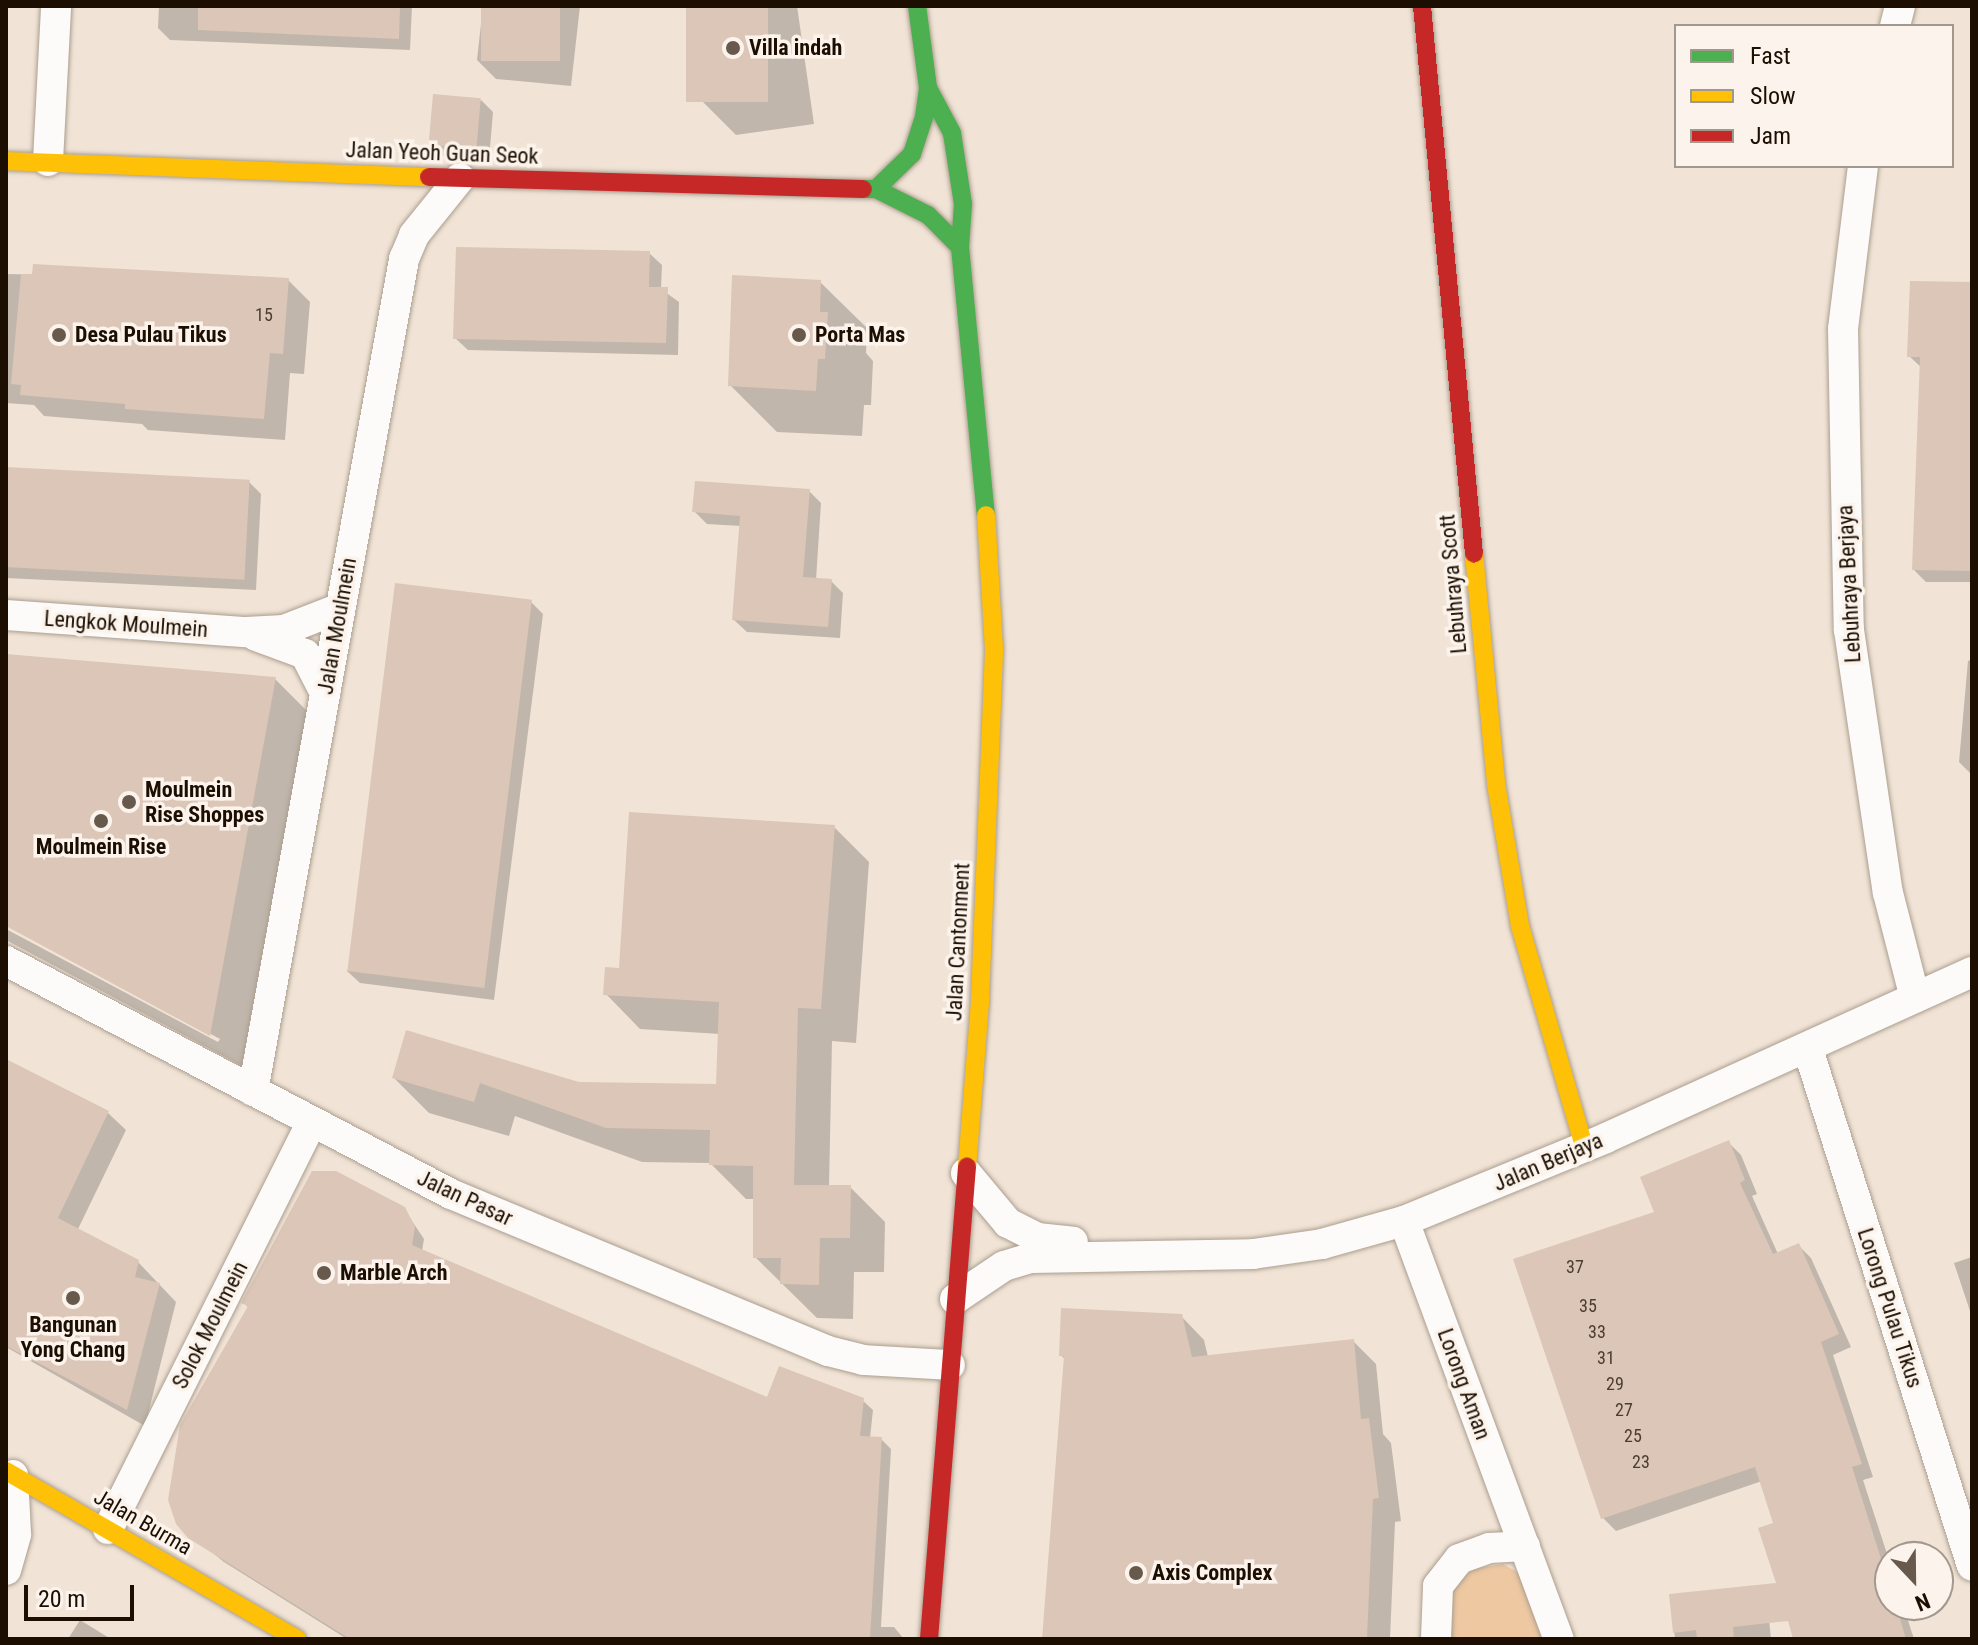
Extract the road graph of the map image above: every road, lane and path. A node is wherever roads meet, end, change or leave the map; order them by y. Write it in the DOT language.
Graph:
graph roads {
  1 [pos="56,6"];
  2 [pos="917,6"];
  3 [pos="1422,6"];
  4 [pos="928,88"];
  5 [pos="6,161"];
  6 [pos="48,161"];
  7 [pos="1863,168"];
  8 [pos="460,178"];
  9 [pos="876,189"];
  10 [pos="960,247"];
  11 [pos="340,608"];
  12 [pos="6,615"];
  13 [pos="246,632"];
  14 [pos="325,693"];
  15 [pos="6,961"];
  16 [pos="1972,972"];
  17 [pos="1915,998"];
  18 [pos="1808,1049"];
  19 [pos="253,1091"];
  20 [pos="312,1122"];
  21 [pos="1584,1147"];
  22 [pos="966,1173"];
  23 [pos="1404,1221"];
  24 [pos="1100,1253"];
  25 [pos="955,1299"];
  26 [pos="950,1365"];
  27 [pos="9,1473"];
  28 [pos="108,1529"];
  29 [pos="1525,1546"];
  30 [pos="1972,1566"];
  31 [pos="6,1570"];
  32 [pos="297,1639"];
  33 [pos="929,1639"];
  34 [pos="1436,1639"];
  35 [pos="1559,1639"];
  1 -- 6 [label="street"];
  2 -- 4 [label="main road, Jalan Cantonment"];
  3 -- 21 [label="main road, Lebuhraya Scott"];
  4 -- 9 [label="main road, Jalan Cantonment"];
  4 -- 10 [label="main road, Jalan Cantonment"];
  5 -- 6 [label="main road, Jalan Yeoh Guan Seok"];
  6 -- 8 [label="main road, Jalan Yeoh Guan Seok"];
  7 -- 17 [label="street, Lebuhraya Berjaya"];
  8 -- 9 [label="main road, Jalan Yeoh Guan Seok"];
  8 -- 11 [label="street, Jalan Moulmein"];
  9 -- 10 [label="main road"];
  10 -- 22 [label="main road, Jalan Cantonment"];
  11 -- 13 [label="street, Lengkok Moulmein"];
  11 -- 14 [label="street, Jalan Moulmein"];
  12 -- 13 [label="street, Lengkok Moulmein"];
  13 -- 14 [label="street, Lengkok Moulmein"];
  14 -- 19 [label="street, Jalan Moulmein"];
  15 -- 19 [label="street, Jalan Pasar"];
  16 -- 17 [label="street, Jalan Berjaya"];
  17 -- 18 [label="street, Jalan Berjaya"];
  18 -- 21 [label="street, Jalan Berjaya"];
  18 -- 30 [label="street, Lorong Pulau Tikus"];
  19 -- 20 [label="street, Jalan Pasar"];
  20 -- 26 [label="street, Jalan Pasar"];
  20 -- 28 [label="street, Solok Moulmein"];
  21 -- 23 [label="street, Jalan Berjaya"];
  22 -- 24 [label="street, Jalan Berjaya"];
  22 -- 25 [label="main road, Jalan Cantonment"];
  23 -- 24 [label="street, Jalan Berjaya"];
  23 -- 29 [label="street, Lorong Aman"];
  24 -- 25 [label="street, Jalan Berjaya"];
  25 -- 26 [label="main road, Jalan Cantonment"];
  26 -- 33 [label="main road, Jalan Cantonment"];
  27 -- 28 [label="main road, Jalan Burma"];
  27 -- 31 [label="street"];
  28 -- 32 [label="main road, Jalan Burma"];
  29 -- 34 [label="street"];
  29 -- 35 [label="street, Lorong Aman"];
}
